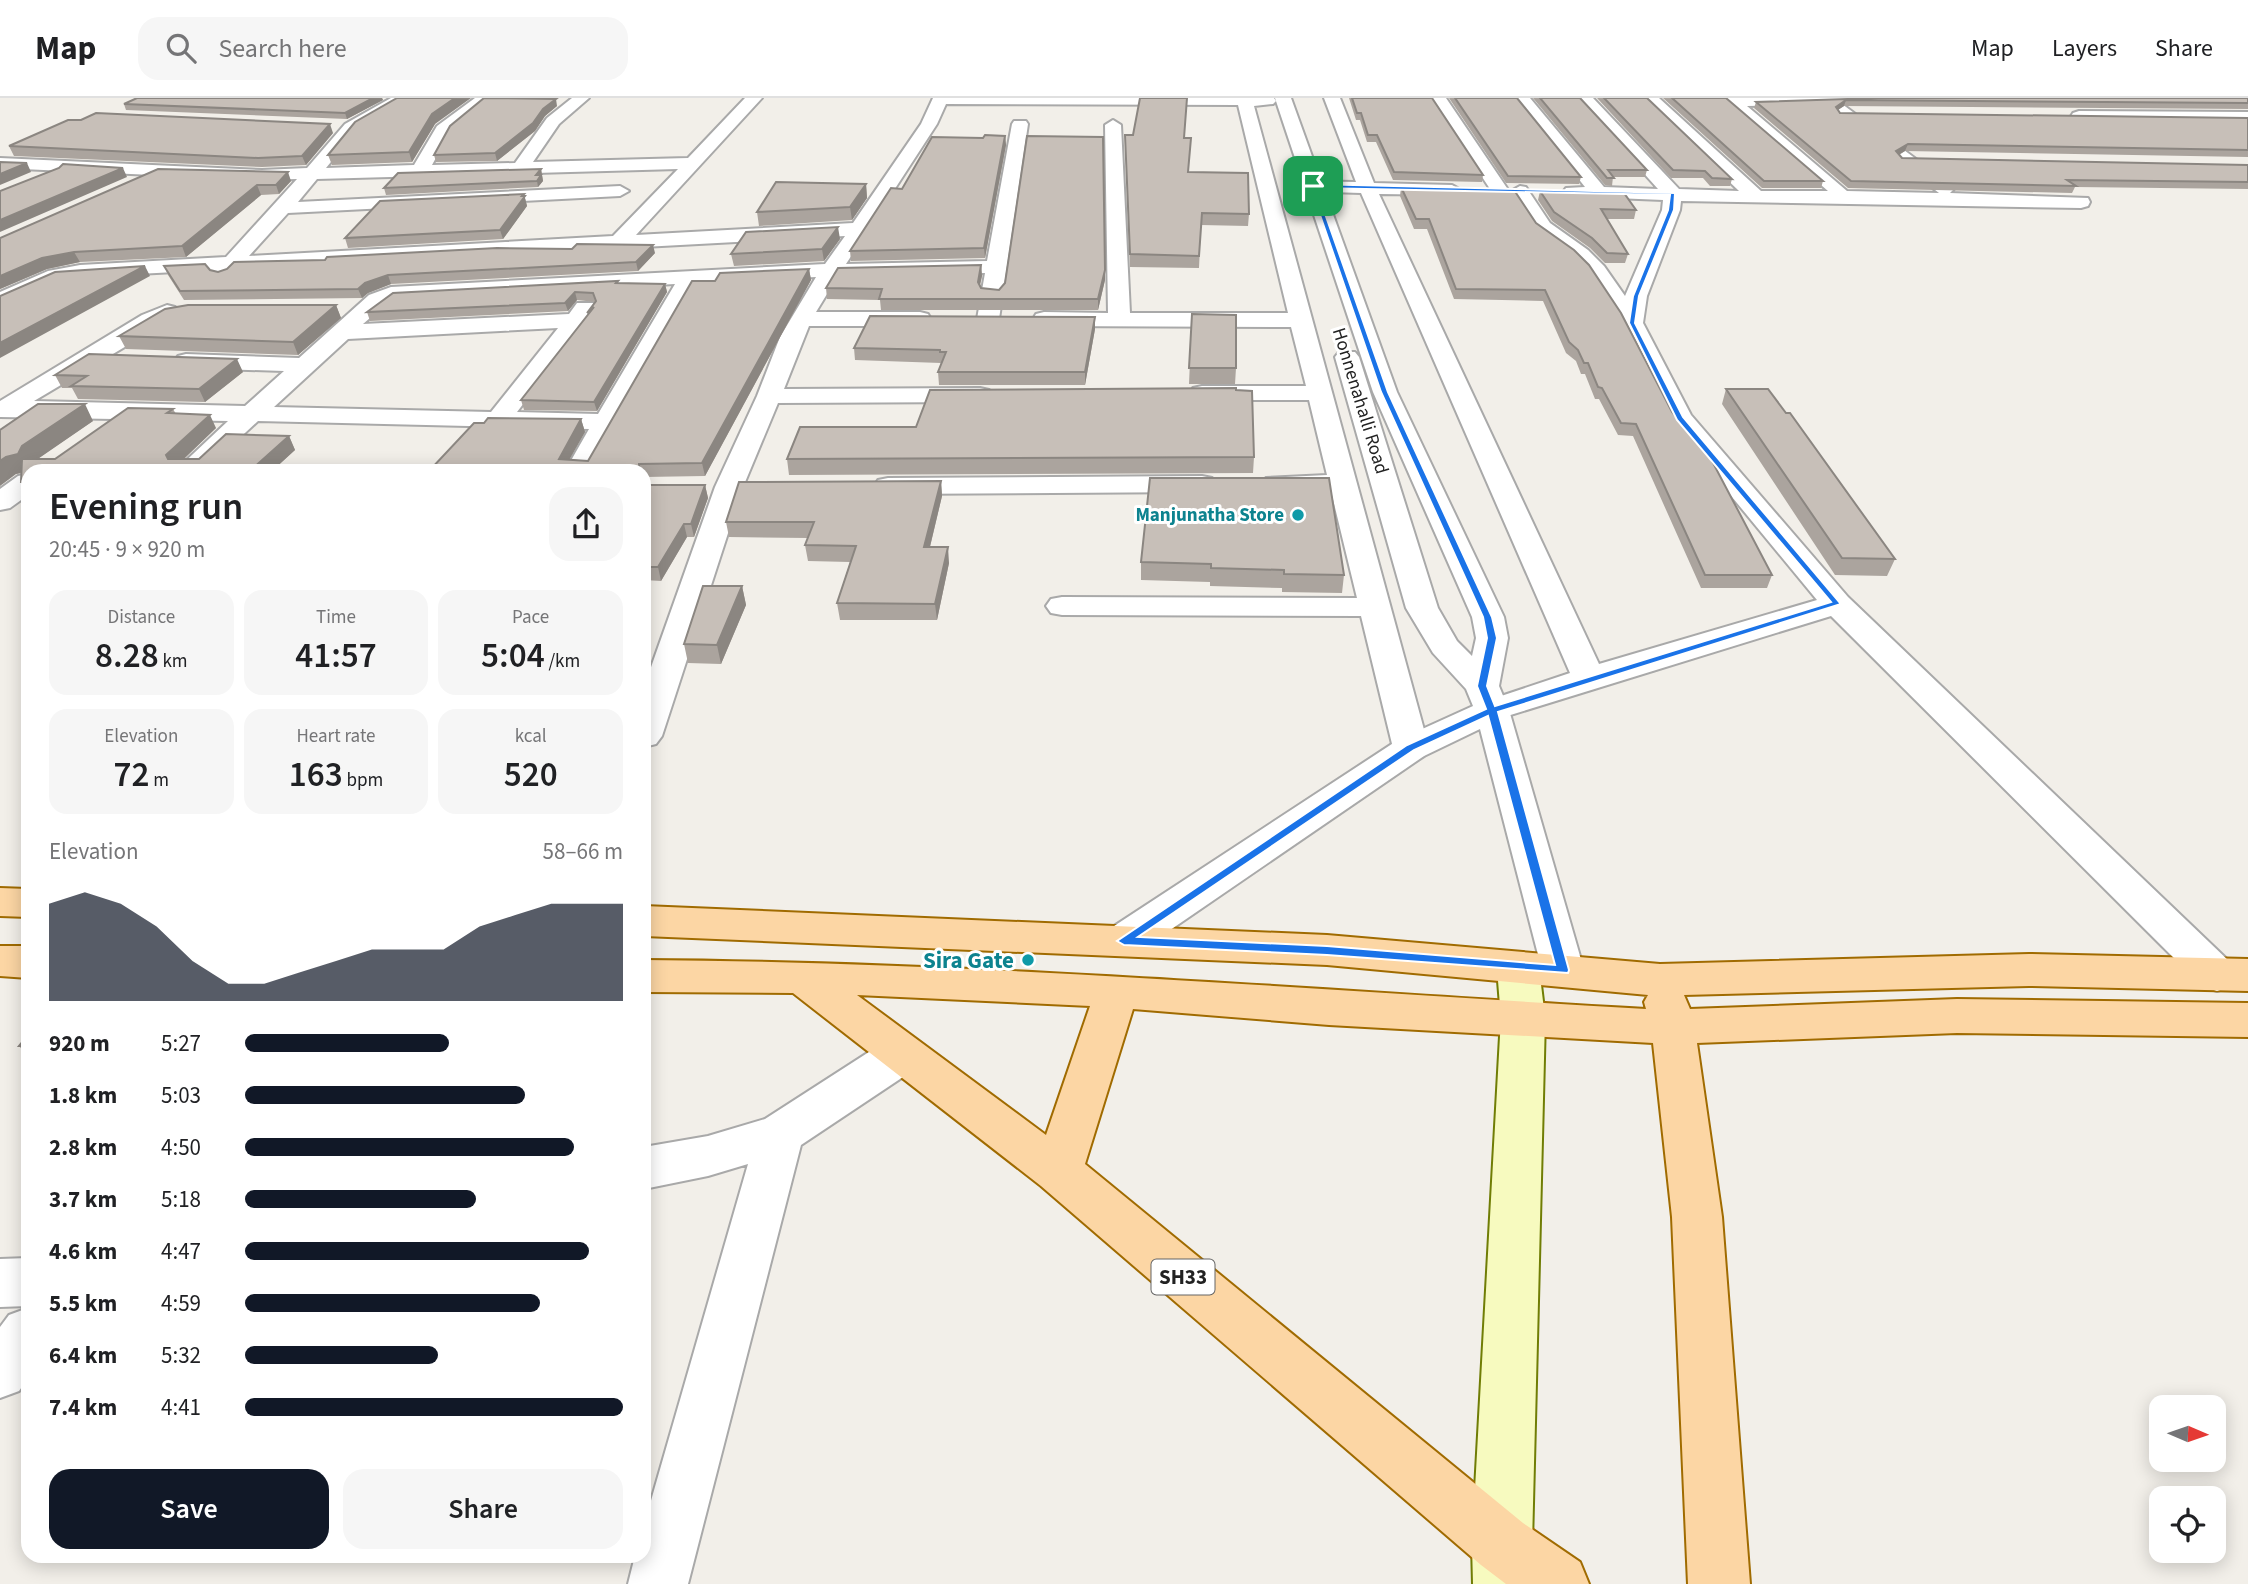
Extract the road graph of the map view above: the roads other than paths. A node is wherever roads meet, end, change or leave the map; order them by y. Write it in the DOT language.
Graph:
graph roads {
  1 [pos="369,98"];
  2 [pos="485,98"];
  3 [pos="580,98"];
  4 [pos="754,98"];
  5 [pos="1332,98"];
  6 [pos="1438,98"];
  7 [pos="1522,98"];
  8 [pos="1584,98"];
  9 [pos="1650,98"];
  10 [pos="401,99"];
  11 [pos="1062,99"];
  12 [pos="1139,99"];
  13 [pos="1275,99"];
  14 [pos="1825,99"];
  15 [pos="1730,100"];
  16 [pos="1886,106"];
  17 [pos="938,111"];
  18 [pos="1244,111"];
  19 [pos="1844,114"];
  20 [pos="2062,116"];
  21 [pos="2248,117"];
  22 [pos="1020,124"];
  23 [pos="1113,124"];
  24 [pos="323,126"];
  25 [pos="351,127"];
  26 [pos="1867,131"];
  27 [pos="1894,131"];
  28 [pos="1905,159"];
  29 [pos="1933,160"];
  30 [pos="0,163"];
  31 [pos="693,163"];
  32 [pos="68,167"];
  33 [pos="520,168"];
  34 [pos="420,170"];
  35 [pos="159,172"];
  36 [pos="313,173"];
  37 [pos="34,180"];
  38 [pos="1305,186"];
  39 [pos="1367,187"];
  40 [pos="122,188"];
  41 [pos="670,188"];
  42 [pos="1532,192"];
  43 [pos="1599,193"];
  44 [pos="1673,194"];
  45 [pos="1837,196"];
  46 [pos="1756,197"];
  47 [pos="1958,199"];
  48 [pos="2081,202"];
  49 [pos="283,208"];
  50 [pos="859,229"];
  51 [pos="621,241"];
  52 [pos="234,263"];
  53 [pos="996,267"];
  54 [pos="832,270"];
  55 [pos="690,277"];
  56 [pos="606,281"];
  57 [pos="207,286"];
  58 [pos="0,300"];
  59 [pos="185,306"];
  60 [pos="341,308"];
  61 [pos="368,308"];
  62 [pos="801,319"];
  63 [pos="988,319"];
  64 [pos="1119,319"];
  65 [pos="576,320"];
  66 [pos="1300,320"];
  67 [pos="1632,323"];
  68 [pos="342,332"];
  69 [pos="88,358"];
  70 [pos="129,359"];
  71 [pos="170,360"];
  72 [pos="306,365"];
  73 [pos="1182,393"];
  74 [pos="1319,393"];
  75 [pos="1003,395"];
  76 [pos="769,396"];
  77 [pos="3,410"];
  78 [pos="125,413"];
  79 [pos="251,415"];
  80 [pos="498,420"];
  81 [pos="606,422"];
  82 [pos="94,434"];
  83 [pos="196,464"];
  84 [pos="582,464"];
  85 [pos="1343,483"];
  86 [pos="869,486"];
  87 [pos="21,487"];
  88 [pos="717,487"];
  89 [pos="757,487"];
  90 [pos="0,502"];
  91 [pos="1837,604"];
  92 [pos="1062,606"];
  93 [pos="1374,607"];
  94 [pos="1588,678"];
  95 [pos="1487,698"];
  96 [pos="651,712"];
  97 [pos="1411,748"];
  98 [pos="0,902"];
  99 [pos="21,902"];
  100 [pos="651,921"];
  101 [pos="1124,941"];
  102 [pos="0,961"];
  103 [pos="21,962"];
  104 [pos="1541,969"];
  105 [pos="2232,975"];
  106 [pos="651,976"];
  107 [pos="802,978"];
  108 [pos="1117,991"];
  109 [pos="1667,1003"];
  110 [pos="1524,1018"];
  111 [pos="2248,1020"];
  112 [pos="902,1054"];
  113 [pos="780,1134"];
  114 [pos="651,1167"];
  115 [pos="1058,1171"];
  116 [pos="21,1282"];
  117 [pos="0,1283"];
  118 [pos="21,1343"];
  119 [pos="0,1372"];
  120 [pos="1503,1564"];
  121 [pos="658,1583"];
  122 [pos="1558,1584"];
  123 [pos="1719,1584"];
  1 -- 10 [label="street"];
  2 -- 34 [label="street"];
  3 -- 33 [label="street"];
  4 -- 31 [label="street"];
  5 -- 39 [label="street"];
  6 -- 42 [label="street"];
  7 -- 43 [label="street"];
  8 -- 44 [label="street"];
  9 -- 46 [label="street"];
  10 -- 25 [label="street"];
  11 -- 12 [label="street"];
  11 -- 17 [label="street"];
  12 -- 18 [label="street"];
  13 -- 18 [label="street"];
  13 -- 38 [label="street, Honnenahalli Road"];
  14 -- 15 [label="street"];
  14 -- 16 [label="street"];
  14 -- 19 [label="street"];
  15 -- 45 [label="street"];
  16 -- 19 [label="street"];
  17 -- 50 [label="street"];
  18 -- 66 [label="street"];
  19 -- 26 [label="street"];
  20 -- 21 [label="street"];
  22 -- 53 [label="street"];
  23 -- 64 [label="street"];
  24 -- 25 [label="street"];
  25 -- 36 [label="street"];
  26 -- 27 [label="street"];
  26 -- 28 [label="street"];
  28 -- 29 [label="street"];
  28 -- 47 [label="street"];
  30 -- 32 [label="street"];
  31 -- 33 [label="street"];
  31 -- 41 [label="street"];
  32 -- 35 [label="street"];
  32 -- 37 [label="street"];
  33 -- 34 [label="street"];
  34 -- 36 [label="street"];
  35 -- 36 [label="street"];
  35 -- 40 [label="street"];
  36 -- 49 [label="street"];
  38 -- 39 [label="street"];
  38 -- 95 [label="street, Honnenahalli Road"];
  38 -- 95 [label="street, Honnenahalli Road"];
  39 -- 42 [label="street"];
  39 -- 94 [label="street"];
  41 -- 49 [label="street"];
  41 -- 51 [label="street"];
  42 -- 43 [label="street"];
  42 -- 67 [label="street"];
  43 -- 44 [label="street"];
  44 -- 46 [label="street"];
  44 -- 67 [label="street"];
  45 -- 46 [label="street"];
  45 -- 47 [label="street"];
  47 -- 48 [label="street"];
  49 -- 52 [label="street"];
  50 -- 51 [label="street"];
  50 -- 54 [label="street"];
  51 -- 52 [label="street"];
  52 -- 57 [label="street"];
  52 -- 58 [label="street"];
  53 -- 54 [label="street"];
  53 -- 63 [label="street"];
  54 -- 55 [label="street"];
  54 -- 62 [label="street"];
  55 -- 56 [label="street"];
  55 -- 81 [label="street"];
  56 -- 61 [label="street"];
  56 -- 65 [label="street"];
  59 -- 69 [label="street"];
  60 -- 61 [label="street"];
  61 -- 68 [label="street"];
  62 -- 63 [label="street"];
  62 -- 76 [label="street"];
  63 -- 64 [label="street"];
  64 -- 66 [label="street"];
  65 -- 68 [label="street"];
  65 -- 80 [label="street"];
  66 -- 74 [label="street"];
  67 -- 91 [label="street"];
  68 -- 72 [label="street"];
  69 -- 70 [label="street"];
  69 -- 77 [label="street"];
  71 -- 72 [label="street"];
  72 -- 79 [label="street"];
  73 -- 74 [label="street"];
  74 -- 85 [label="street"];
  75 -- 76 [label="street"];
  76 -- 88 [label="street"];
  77 -- 78 [label="street"];
  78 -- 79 [label="street"];
  78 -- 82 [label="street"];
  79 -- 80 [label="street"];
  79 -- 83 [label="street"];
  80 -- 81 [label="street"];
  81 -- 84 [label="street"];
  85 -- 86 [label="street"];
  85 -- 93 [label="street"];
  87 -- 90 [label="street"];
  88 -- 89 [label="street"];
  88 -- 96 [label="street"];
  91 -- 94 [label="street"];
  91 -- 105 [label="street"];
  92 -- 93 [label="street"];
  93 -- 97 [label="street"];
  94 -- 95 [label="street"];
  95 -- 97 [label="street"];
  95 -- 104 [label="street, Honnenahalli Road"];
  97 -- 101 [label="street"];
  98 -- 99 [label="main road"];
  100 -- 101 [label="main road"];
  101 -- 104 [label="main road"];
  102 -- 103 [label="main road"];
  104 -- 109 [label="main road"];
  104 -- 110 [label="main road"];
  105 -- 109 [label="main road"];
  106 -- 107 [label="main road"];
  107 -- 108 [label="main road"];
  107 -- 112 [label="main road, SH33"];
  108 -- 110 [label="main road"];
  108 -- 115 [label="main road"];
  109 -- 110 [label="main road"];
  109 -- 111 [label="main road"];
  109 -- 123 [label="main road"];
  110 -- 120 [label="main road"];
  112 -- 113 [label="street"];
  112 -- 115 [label="main road, SH33"];
  113 -- 114 [label="street"];
  113 -- 121 [label="street"];
  115 -- 120 [label="main road, SH33"];
  116 -- 117 [label="street"];
  118 -- 119 [label="street"];
  120 -- 122 [label="main road, SH33"];
}
